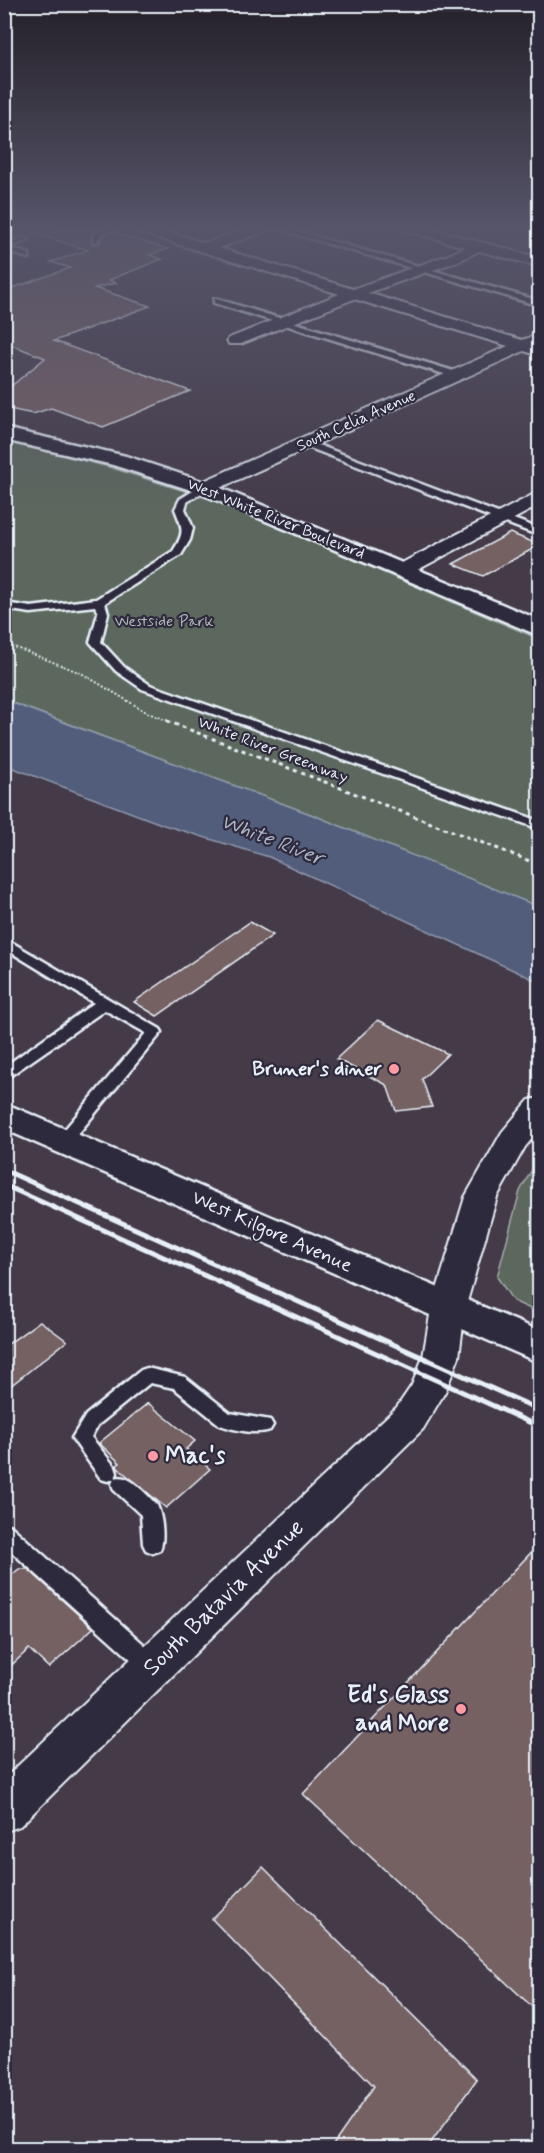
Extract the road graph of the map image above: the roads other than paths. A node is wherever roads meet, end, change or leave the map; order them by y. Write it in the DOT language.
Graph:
graph roads {
  1 [pos="267,328"];
  2 [pos="305,328"];
  3 [pos="466,328"];
  4 [pos="540,338"];
  5 [pos="235,341"];
  6 [pos="522,346"];
  7 [pos="540,351"];
  8 [pos="457,375"];
  9 [pos="4,434"];
  10 [pos="305,443"];
  11 [pos="204,488"];
  12 [pos="540,497"];
  13 [pos="500,518"];
  14 [pos="540,533"];
  15 [pos="401,571"];
  16 [pos="99,602"];
  17 [pos="4,606"];
  18 [pos="540,629"];
  19 [pos="540,825"];
  20 [pos="4,942"];
  21 [pos="104,1002"];
  22 [pos="4,1075"];
  23 [pos="4,1115"];
  24 [pos="536,1117"];
  25 [pos="63,1141"];
  26 [pos="448,1309"];
  27 [pos="540,1348"];
  28 [pos="264,1425"];
  29 [pos="4,1532"];
  30 [pos="153,1544"];
  31 [pos="153,1666"];
  32 [pos="4,1810"];
  1 -- 5 [label="street"];
  2 -- 8 [label="lane"];
  3 -- 6 [label="street"];
  4 -- 6 [label="street, South Celia Avenue"];
  6 -- 7 [label="street"];
  6 -- 8 [label="street, South Celia Avenue"];
  8 -- 10 [label="street, South Celia Avenue"];
  9 -- 11 [label="street, West White River Boulevard"];
  10 -- 11 [label="street, South Celia Avenue"];
  10 -- 13 [label="lane"];
  11 -- 15 [label="street, West White River Boulevard"];
  11 -- 16 [label="lane"];
  12 -- 13 [label="street"];
  13 -- 14 [label="lane"];
  13 -- 15 [label="street"];
  15 -- 18 [label="street, West White River Boulevard"];
  16 -- 17 [label="lane"];
  16 -- 19 [label="lane"];
  20 -- 21 [label="lane"];
  21 -- 22 [label="lane"];
  21 -- 25 [label="lane"];
  23 -- 25 [label="street, West Kilgore Avenue"];
  24 -- 26 [label="street, South Batavia Avenue"];
  25 -- 26 [label="street, West Kilgore Avenue"];
  26 -- 27 [label="street, West Kilgore Avenue"];
  26 -- 31 [label="street, South Batavia Avenue"];
  28 -- 30 [label="lane"];
  29 -- 31 [label="lane"];
  31 -- 32 [label="street, South Batavia Avenue"];
}
